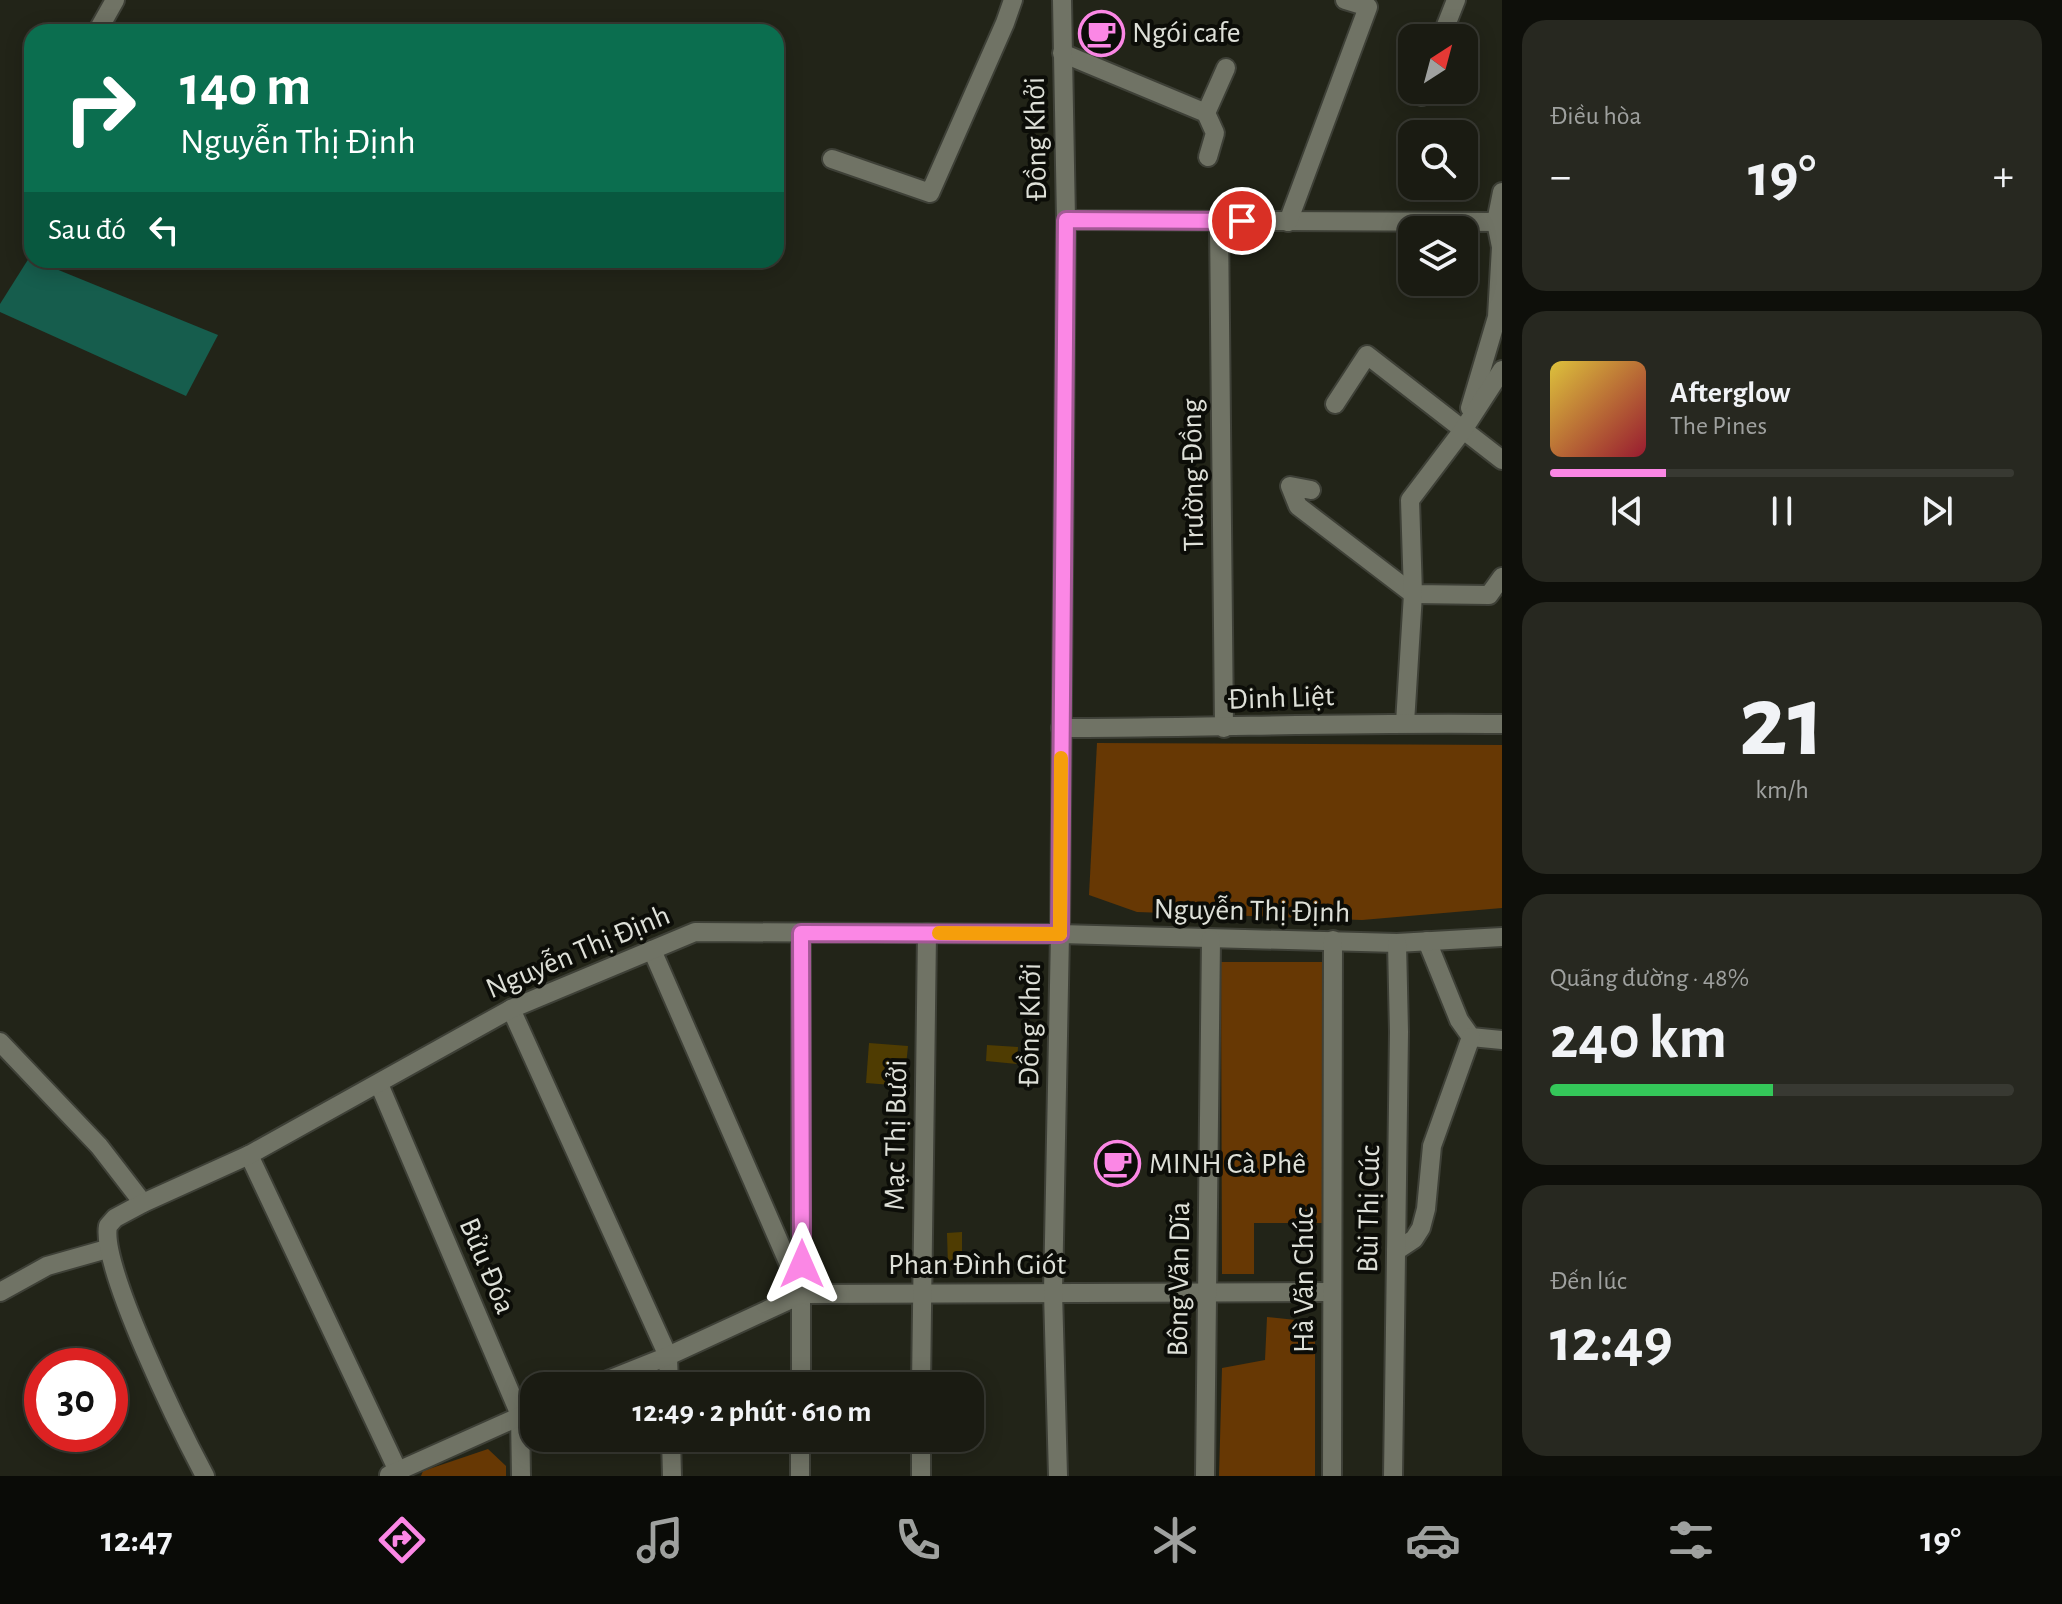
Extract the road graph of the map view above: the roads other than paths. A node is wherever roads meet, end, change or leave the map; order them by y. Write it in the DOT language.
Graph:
graph roads {
  1 [pos="115,0"];
  2 [pos="1013,0"];
  3 [pos="1062,0"];
  4 [pos="1345,0"];
  5 [pos="1456,0"];
  6 [pos="102,24"];
  7 [pos="1447,24"];
  8 [pos="1062,53"];
  9 [pos="1226,68"];
  10 [pos="1206,113"];
  11 [pos="1208,157"];
  12 [pos="832,159"];
  13 [pos="1502,192"];
  14 [pos="1066,220"];
  15 [pos="1219,221"];
  16 [pos="1288,222"];
  17 [pos="1499,222"];
  18 [pos="1500,378"];
  19 [pos="1335,404"];
  20 [pos="1463,430"];
  21 [pos="1502,460"];
  22 [pos="1311,490"];
  23 [pos="1502,577"];
  24 [pos="1413,594"];
  25 [pos="1405,723"];
  26 [pos="1502,724"];
  27 [pos="1061,728"];
  28 [pos="1224,728"];
  29 [pos="801,933"];
  30 [pos="927,933"];
  31 [pos="1060,934"];
  32 [pos="1502,937"];
  33 [pos="1211,939"];
  34 [pos="1333,940"];
  35 [pos="1427,941"];
  36 [pos="1397,943"];
  37 [pos="652,950"];
  38 [pos="511,1009"];
  39 [pos="1471,1037"];
  40 [pos="1502,1040"];
  41 [pos="0,1042"];
  42 [pos="379,1084"];
  43 [pos="249,1155"];
  44 [pos="143,1203"];
  45 [pos="107,1249"];
  46 [pos="1396,1251"];
  47 [pos="0,1292"];
  48 [pos="1053,1292"];
  49 [pos="1207,1292"];
  50 [pos="1332,1292"];
  51 [pos="921,1293"];
  52 [pos="802,1294"];
  53 [pos="668,1356"];
  54 [pos="628,1372"];
  55 [pos="669,1372"];
  56 [pos="801,1372"];
  57 [pos="921,1372"];
  58 [pos="520,1397"];
  59 [pos="520,1416"];
  60 [pos="523,1452"];
  61 [pos="671,1452"];
  62 [pos="800,1452"];
  63 [pos="921,1452"];
  64 [pos="394,1474"];
  65 [pos="205,1476"];
  66 [pos="521,1476"];
  67 [pos="672,1476"];
  68 [pos="800,1476"];
  69 [pos="921,1476"];
  70 [pos="1058,1476"];
  71 [pos="1205,1476"];
  72 [pos="1332,1476"];
  73 [pos="1393,1476"];
  1 -- 6 [label="street"];
  2 -- 12 [label="street"];
  3 -- 8 [label="street, Đồng Khởi"];
  4 -- 16 [label="street"];
  5 -- 7 [label="street"];
  8 -- 10 [label="street"];
  8 -- 14 [label="street, Đồng Khởi"];
  9 -- 10 [label="street"];
  10 -- 11 [label="street"];
  13 -- 17 [label="street"];
  14 -- 15 [label="street"];
  14 -- 27 [label="street, Đồng Khởi"];
  15 -- 16 [label="street"];
  15 -- 28 [label="street, Trường Đồng"];
  16 -- 17 [label="street"];
  17 -- 20 [label="street"];
  18 -- 20 [label="street"];
  19 -- 20 [label="street"];
  20 -- 21 [label="street"];
  20 -- 24 [label="street"];
  22 -- 24 [label="street"];
  23 -- 24 [label="street"];
  24 -- 25 [label="street"];
  25 -- 26 [label="street, Đinh Liệt"];
  25 -- 28 [label="street, Đinh Liệt"];
  27 -- 28 [label="street, Đinh Liệt"];
  27 -- 31 [label="street, Đồng Khởi"];
  29 -- 30 [label="street, Nguyễn Thị Định"];
  29 -- 37 [label="street, Nguyễn Thị Định"];
  29 -- 52 [label="street"];
  30 -- 31 [label="street, Nguyễn Thị Định"];
  30 -- 51 [label="street, Mạc Thị Bưởi"];
  31 -- 33 [label="street, Nguyễn Thị Định"];
  31 -- 48 [label="street, Đồng Khởi"];
  32 -- 35 [label="street, Nguyễn Thị Định"];
  33 -- 34 [label="street, Nguyễn Thị Định"];
  33 -- 49 [label="street, Bông Văn Dĩa"];
  34 -- 36 [label="street, Nguyễn Thị Định"];
  34 -- 50 [label="street, Hà Văn Chúc"];
  35 -- 36 [label="street, Nguyễn Thị Định"];
  35 -- 39 [label="street"];
  36 -- 46 [label="street, Bùi Thị Cúc"];
  37 -- 38 [label="street, Nguyễn Thị Định"];
  37 -- 52 [label="street"];
  38 -- 42 [label="street, Nguyễn Thị Định"];
  38 -- 53 [label="street"];
  39 -- 40 [label="street"];
  39 -- 46 [label="street"];
  41 -- 44 [label="street"];
  42 -- 43 [label="street, Nguyễn Thị Định"];
  42 -- 58 [label="street, Bửu Đóa"];
  43 -- 44 [label="street, Nguyễn Thị Định"];
  43 -- 64 [label="street"];
  44 -- 45 [label="street, Nguyễn Thị Định"];
  45 -- 47 [label="street"];
  45 -- 65 [label="street"];
  46 -- 73 [label="street, Bùi Thị Cúc"];
  48 -- 49 [label="street, Phan Đình Giót"];
  48 -- 51 [label="street, Phan Đình Giót"];
  48 -- 70 [label="street, Đồng Khởi"];
  49 -- 50 [label="street, Phan Đình Giót"];
  49 -- 71 [label="street, Bông Văn Dĩa"];
  50 -- 72 [label="street, Hà Văn Chúc"];
  51 -- 52 [label="street, Phan Đình Giót"];
  51 -- 57 [label="street, Mạc Thị Bưởi"];
  52 -- 53 [label="street, Phan Đình Giót"];
  52 -- 56 [label="street"];
  53 -- 54 [label="street, Phan Đình Giót"];
  53 -- 55 [label="street"];
  59 -- 64 [label="street"];
  60 -- 66 [label="street, Bửu Đóa"];
  61 -- 67 [label="street"];
  62 -- 68 [label="street"];
  63 -- 69 [label="street"];
}
